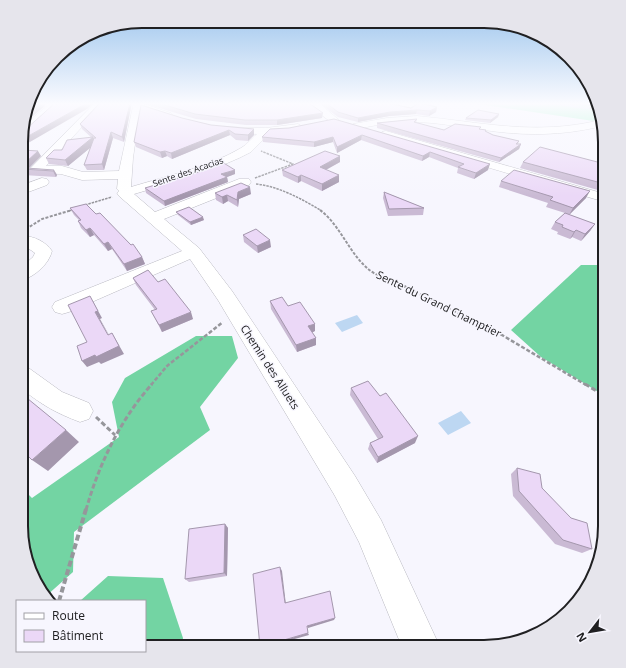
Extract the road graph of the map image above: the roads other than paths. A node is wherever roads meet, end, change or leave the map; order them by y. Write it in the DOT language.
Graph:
graph roads {
  1 [pos="70,134"];
  2 [pos="131,134"];
  3 [pos="262,134"];
  4 [pos="384,134"];
  5 [pos="125,175"];
  6 [pos="42,182"];
  7 [pos="244,182"];
  8 [pos="28,188"];
  9 [pos="124,193"];
  10 [pos="598,196"];
  11 [pos="154,218"];
  12 [pos="28,241"];
  13 [pos="193,252"];
  14 [pos="28,270"];
  15 [pos="62,307"];
  16 [pos="28,380"];
  17 [pos="80,411"];
  18 [pos="418,640"];
  1 -- 5 [label="street"];
  2 -- 5 [label="street"];
  3 -- 9 [label="street, Sente des Acacias"];
  4 -- 10 [label="street"];
  5 -- 9 [label="street"];
  6 -- 8 [label="street"];
  7 -- 11 [label="street"];
  9 -- 11 [label="street, Chemin des Alluets"];
  11 -- 13 [label="street, Chemin des Alluets"];
  12 -- 14 [label="street"];
  13 -- 15 [label="street"];
  13 -- 18 [label="street, Chemin des Alluets"];
  16 -- 17 [label="street"];
}
